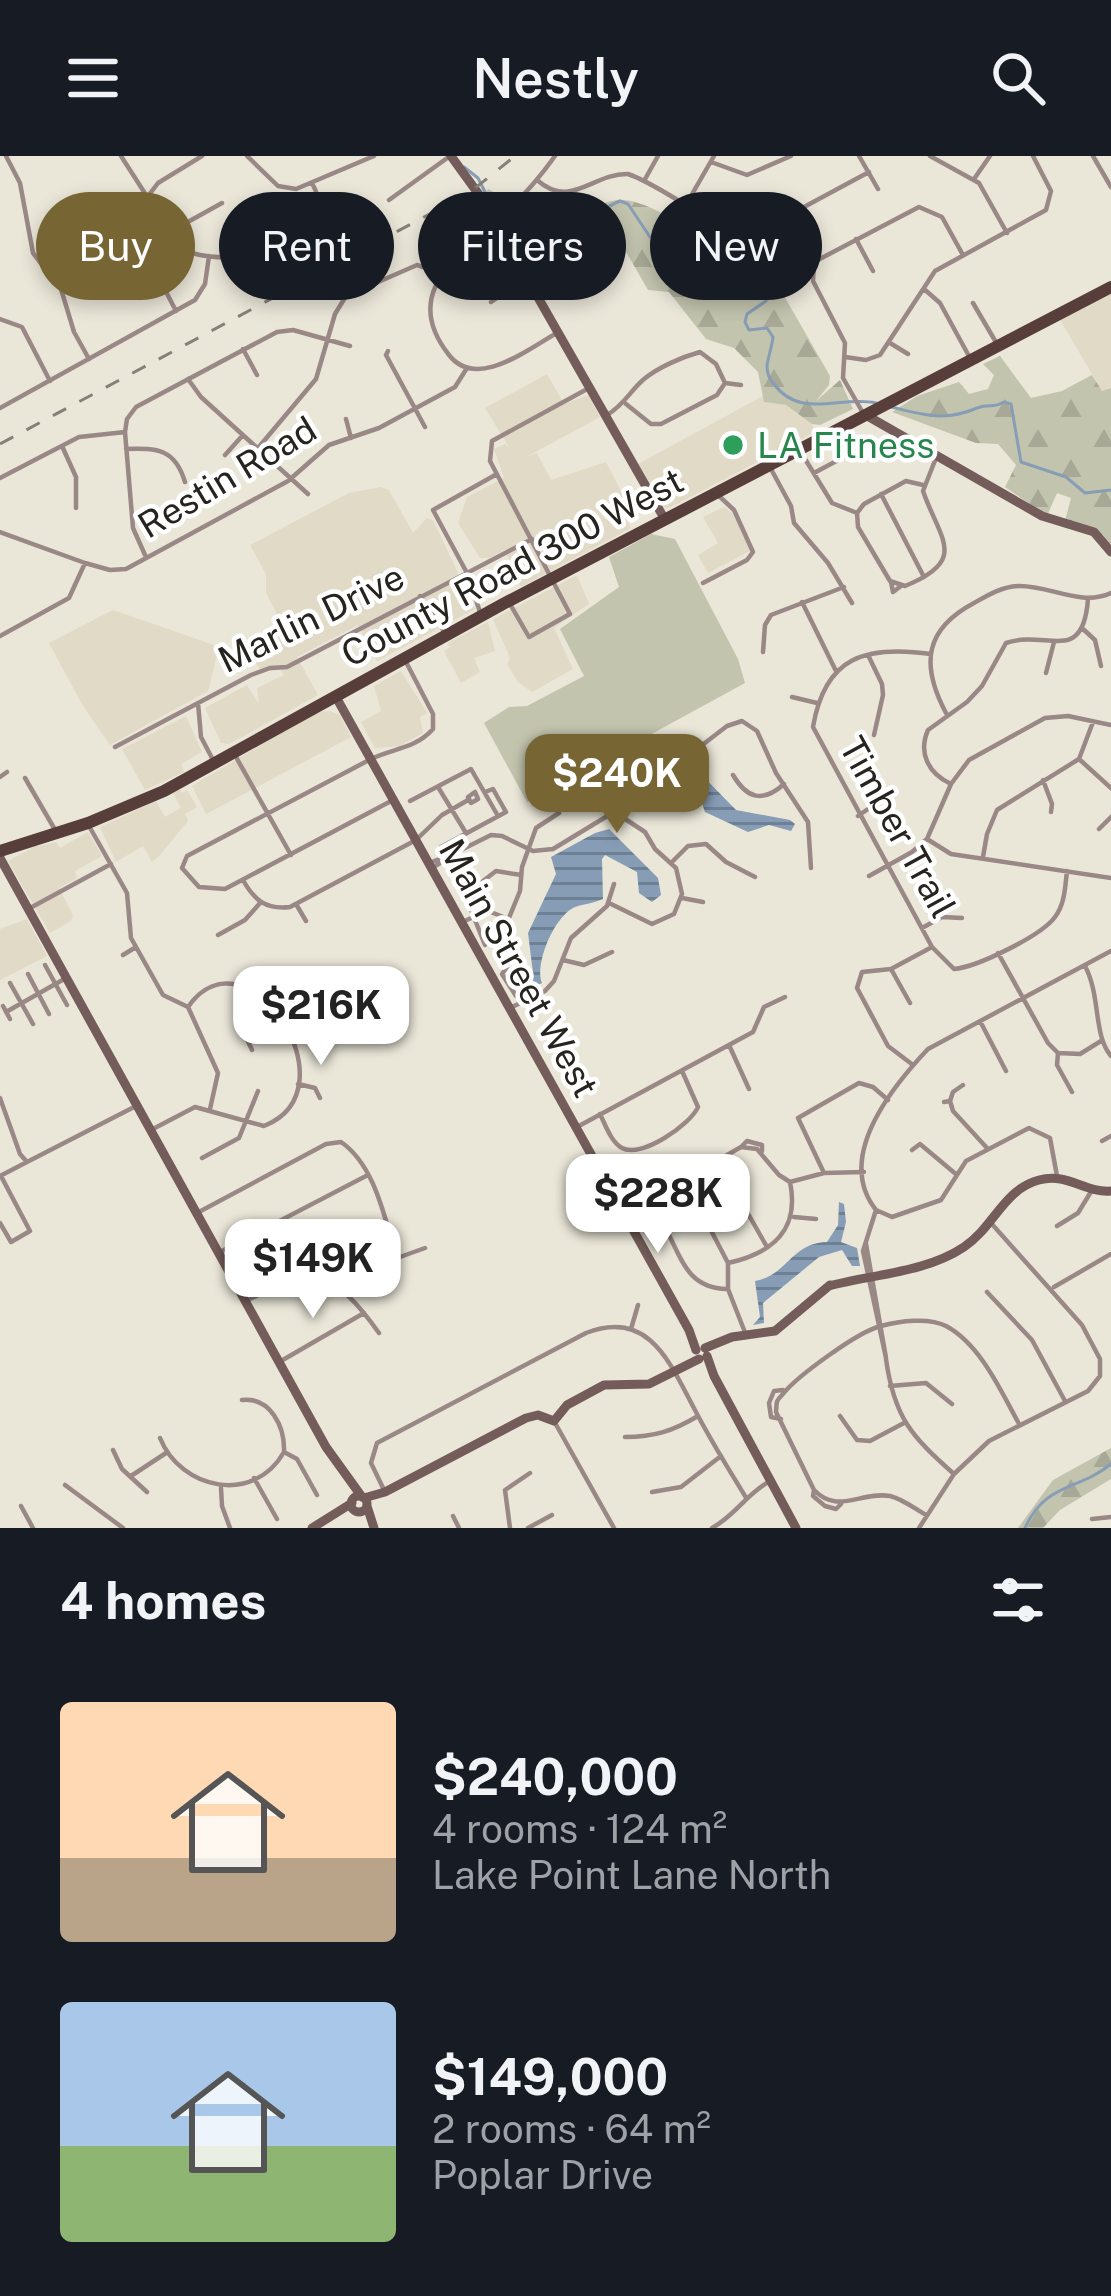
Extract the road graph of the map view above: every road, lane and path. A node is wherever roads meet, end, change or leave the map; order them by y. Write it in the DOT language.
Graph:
graph roads {
  1 [pos="121,156"];
  2 [pos="202,156"];
  3 [pos="374,156"];
  4 [pos="451,156"];
  5 [pos="555,156"];
  6 [pos="658,156"];
  7 [pos="791,156"];
  8 [pos="859,156"];
  9 [pos="931,156"];
  10 [pos="990,156"];
  11 [pos="1033,156"];
  12 [pos="1108,156"];
  13 [pos="249,157"];
  14 [pos="8,159"];
  15 [pos="357,159"];
  16 [pos="713,159"];
  17 [pos="1095,159"];
  18 [pos="0,169"];
  19 [pos="868,172"];
  20 [pos="974,179"];
  21 [pos="537,180"];
  22 [pos="644,181"];
  23 [pos="312,183"];
  24 [pos="1111,187"];
  25 [pos="878,189"];
  26 [pos="144,192"];
  27 [pos="150,192"];
  28 [pos="475,192"];
  29 [pos="526,192"];
  30 [pos="666,192"];
  31 [pos="694,192"];
  32 [pos="394,196"];
  33 [pos="822,196"];
  34 [pos="1007,233"];
  35 [pos="855,238"];
  36 [pos="195,251"];
  37 [pos="963,255"];
  38 [pos="209,256"];
  39 [pos="418,265"];
  40 [pos="873,272"];
  41 [pos="1111,287"];
  42 [pos="922,288"];
  43 [pos="170,300"];
  44 [pos="434,300"];
  45 [pos="538,300"];
  46 [pos="973,303"];
  47 [pos="176,311"];
  48 [pos="0,319"];
  49 [pos="557,333"];
  50 [pos="328,339"];
  51 [pos="890,343"];
  52 [pos="997,344"];
  53 [pos="350,346"];
  54 [pos="243,349"];
  55 [pos="388,351"];
  56 [pos="908,354"];
  57 [pos="845,357"];
  58 [pos="970,358"];
  59 [pos="89,359"];
  60 [pos="466,368"];
  61 [pos="256,375"];
  62 [pos="188,379"];
  63 [pos="50,381"];
  64 [pos="725,383"];
  65 [pos="741,385"];
  66 [pos="589,388"];
  67 [pos="624,403"];
  68 [pos="0,408"];
  69 [pos="415,409"];
  70 [pos="860,410"];
  71 [pos="607,415"];
  72 [pos="346,419"];
  73 [pos="425,428"];
  74 [pos="124,432"];
  75 [pos="243,435"];
  76 [pos="351,438"];
  77 [pos="909,441"];
  78 [pos="62,446"];
  79 [pos="799,447"];
  80 [pos="258,448"];
  81 [pos="126,449"];
  82 [pos="225,454"];
  83 [pos="937,457"];
  84 [pos="769,464"];
  85 [pos="814,473"];
  86 [pos="497,474"];
  87 [pos="0,478"];
  88 [pos="292,479"];
  89 [pos="185,482"];
  90 [pos="923,485"];
  91 [pos="716,491"];
  92 [pos="308,494"];
  93 [pos="881,494"];
  94 [pos="76,508"];
  95 [pos="857,513"];
  96 [pos="664,518"];
  97 [pos="0,532"];
  98 [pos="532,539"];
  99 [pos="1111,552"];
  100 [pos="146,557"];
  101 [pos="85,563"];
  102 [pos="467,573"];
  103 [pos="924,577"];
  104 [pos="553,578"];
  105 [pos="703,583"];
  106 [pos="844,587"];
  107 [pos="1111,593"];
  108 [pos="420,596"];
  109 [pos="1088,599"];
  110 [pos="508,601"];
  111 [pos="802,602"];
  112 [pos="852,603"];
  113 [pos="482,615"];
  114 [pos="1083,629"];
  115 [pos="446,634"];
  116 [pos="0,636"];
  117 [pos="1054,642"];
  118 [pos="763,652"];
  119 [pos="931,654"];
  120 [pos="868,655"];
  121 [pos="404,658"];
  122 [pos="1101,666"];
  123 [pos="836,671"];
  124 [pos="1046,673"];
  125 [pos="336,697"];
  126 [pos="792,698"];
  127 [pos="198,703"];
  128 [pos="817,703"];
  129 [pos="946,713"];
  130 [pos="1093,722"];
  131 [pos="1111,725"];
  132 [pos="874,735"];
  133 [pos="115,747"];
  134 [pos="233,752"];
  135 [pos="371,759"];
  136 [pos="1079,759"];
  137 [pos="214,763"];
  138 [pos="733,775"];
  139 [pos="25,778"];
  140 [pos="1043,780"];
  141 [pos="784,784"];
  142 [pos="951,784"];
  143 [pos="438,787"];
  144 [pos="1111,788"];
  145 [pos="481,794"];
  146 [pos="888,795"];
  147 [pos="393,800"];
  148 [pos="410,801"];
  149 [pos="453,808"];
  150 [pos="613,811"];
  151 [pos="1051,812"];
  152 [pos="559,813"];
  153 [pos="268,814"];
  154 [pos="858,816"];
  155 [pos="1111,817"];
  156 [pos="88,823"];
  157 [pos="1099,829"];
  158 [pos="57,833"];
  159 [pos="466,833"];
  160 [pos="927,839"];
  161 [pos="416,840"];
  162 [pos="441,847"];
  163 [pos="528,850"];
  164 [pos="0,854"];
  165 [pos="291,855"];
  166 [pos="982,859"];
  167 [pos="672,862"];
  168 [pos="111,864"];
  169 [pos="430,866"];
  170 [pos="887,866"];
  171 [pos="811,868"];
  172 [pos="1067,872"];
  173 [pos="521,875"];
  174 [pos="869,876"];
  175 [pos="755,877"];
  176 [pos="1111,878"];
  177 [pos="243,880"];
  178 [pos="614,884"];
  179 [pos="682,898"];
  180 [pos="260,902"];
  181 [pos="703,902"];
  182 [pos="610,903"];
  183 [pos="296,904"];
  184 [pos="28,909"];
  185 [pos="962,918"];
  186 [pos="508,919"];
  187 [pos="467,920"];
  188 [pos="306,921"];
  189 [pos="922,928"];
  190 [pos="218,935"];
  191 [pos="485,945"];
  192 [pos="932,946"];
  193 [pos="136,947"];
  194 [pos="1111,951"];
  195 [pos="612,952"];
  196 [pos="998,953"];
  197 [pos="123,955"];
  198 [pos="563,960"];
  199 [pos="45,965"];
  200 [pos="1085,965"];
  201 [pos="891,969"];
  202 [pos="28,974"];
  203 [pos="61,981"];
  204 [pos="10,983"];
  205 [pos="244,987"];
  206 [pos="38,994"];
  207 [pos="516,995"];
  208 [pos="785,997"];
  209 [pos="1023,998"];
  210 [pos="910,1003"];
  211 [pos="21,1004"];
  212 [pos="67,1005"];
  213 [pos="188,1006"];
  214 [pos="510,1008"];
  215 [pos="292,1009"];
  216 [pos="7,1013"];
  217 [pos="49,1014"];
  218 [pos="278,1016"];
  219 [pos="980,1021"];
  220 [pos="33,1024"];
  221 [pos="1101,1041"];
  222 [pos="729,1045"];
  223 [pos="252,1050"];
  224 [pos="1058,1053"];
  225 [pos="1111,1056"];
  226 [pos="913,1065"];
  227 [pos="682,1071"];
  228 [pos="1006,1071"];
  229 [pos="298,1084"];
  230 [pos="963,1085"];
  231 [pos="749,1088"];
  232 [pos="258,1090"];
  233 [pos="1072,1092"];
  234 [pos="0,1098"];
  235 [pos="320,1098"];
  236 [pos="888,1100"];
  237 [pos="138,1106"];
  238 [pos="210,1109"];
  239 [pos="600,1114"];
  240 [pos="247,1123"];
  241 [pos="577,1127"];
  242 [pos="151,1130"];
  243 [pos="1111,1136"];
  244 [pos="1102,1141"];
  245 [pos="987,1148"];
  246 [pos="912,1150"];
  247 [pos="202,1158"];
  248 [pos="28,1162"];
  249 [pos="864,1172"];
  250 [pos="824,1173"];
  251 [pos="957,1175"];
  252 [pos="0,1176"];
  253 [pos="366,1176"];
  254 [pos="1057,1176"];
  255 [pos="790,1182"];
  256 [pos="1092,1190"];
  257 [pos="1111,1191"];
  258 [pos="738,1196"];
  259 [pos="694,1200"];
  260 [pos="876,1210"];
  261 [pos="197,1213"];
  262 [pos="794,1217"];
  263 [pos="816,1219"];
  264 [pos="0,1223"];
  265 [pos="991,1223"];
  266 [pos="1057,1226"];
  267 [pos="767,1246"];
  268 [pos="425,1248"];
  269 [pos="219,1252"];
  270 [pos="1108,1256"];
  271 [pos="397,1258"];
  272 [pos="728,1263"];
  273 [pos="1111,1269"];
  274 [pos="869,1273"];
  275 [pos="334,1284"];
  276 [pos="728,1289"];
  277 [pos="1052,1289"];
  278 [pos="987,1292"];
  279 [pos="246,1301"];
  280 [pos="638,1305"];
  281 [pos="364,1312"];
  282 [pos="880,1326"];
  283 [pos="631,1329"];
  284 [pos="379,1333"];
  285 [pos="747,1336"];
  286 [pos="702,1353"];
  287 [pos="280,1361"];
  288 [pos="679,1367"];
  289 [pos="890,1386"];
  290 [pos="242,1400"];
  291 [pos="1065,1401"];
  292 [pos="952,1404"];
  293 [pos="698,1416"];
  294 [pos="840,1416"];
  295 [pos="554,1421"];
  296 [pos="1018,1422"];
  297 [pos="904,1424"];
  298 [pos="625,1437"];
  299 [pos="160,1438"];
  300 [pos="113,1450"];
  301 [pos="284,1452"];
  302 [pos="166,1453"];
  303 [pos="721,1456"];
  304 [pos="530,1473"];
  305 [pos="954,1474"];
  306 [pos="131,1476"];
  307 [pos="254,1478"];
  308 [pos="770,1481"];
  309 [pos="64,1485"];
  310 [pos="221,1485"];
  311 [pos="147,1492"];
  312 [pos="385,1492"];
  313 [pos="652,1492"];
  314 [pos="317,1495"];
  315 [pos="745,1496"];
  316 [pos="361,1504"];
  317 [pos="21,1506"];
  318 [pos="552,1515"];
  319 [pos="926,1515"];
  320 [pos="453,1516"];
  321 [pos="1111,1517"];
  322 [pos="1093,1519"];
  323 [pos="277,1520"];
  324 [pos="228,1526"];
  325 [pos="33,1528"];
  326 [pos="123,1528"];
  327 [pos="217,1528"];
  328 [pos="317,1528"];
  329 [pos="371,1528"];
  330 [pos="458,1528"];
  331 [pos="510,1528"];
  332 [pos="528,1528"];
  333 [pos="614,1528"];
  334 [pos="712,1528"];
  335 [pos="796,1528"];
  336 [pos="919,1528"];
  1 -- 26 [label="street"];
  2 -- 27 [label="street"];
  3 -- 15 [label="street"];
  4 -- 28 [label="main road"];
  4 -- 32 [label="street"];
  5 -- 21 [label="street"];
  6 -- 22 [label="street"];
  7 -- 16 [label="street"];
  8 -- 19 [label="street"];
  9 -- 20 [label="street"];
  10 -- 20 [label="street"];
  11 -- 34 [label="street"];
  12 -- 17 [label="street"];
  13 -- 23 [label="street"];
  14 -- 18 [label="street"];
  14 -- 59 [label="street"];
  15 -- 23 [label="street"];
  16 -- 31 [label="street"];
  17 -- 24 [label="street"];
  19 -- 25 [label="street"];
  19 -- 33 [label="street"];
  20 -- 34 [label="street"];
  21 -- 22 [label="street"];
  21 -- 29 [label="street"];
  22 -- 30 [label="street"];
  23 -- 38 [label="street"];
  34 -- 37 [label="street"];
  35 -- 37 [label="street"];
  35 -- 40 [label="street"];
  35 -- 57 [label="street"];
  36 -- 38 [label="street"];
  37 -- 42 [label="street"];
  38 -- 47 [label="street"];
  39 -- 50 [label="street"];
  41 -- 52 [label="main road, County Road 300 West"];
  42 -- 51 [label="street"];
  42 -- 58 [label="street"];
  43 -- 47 [label="street"];
  44 -- 60 [label="street"];
  45 -- 49 [label="main road"];
  46 -- 52 [label="street"];
  47 -- 59 [label="street"];
  48 -- 63 [label="street"];
  49 -- 60 [label="street"];
  49 -- 66 [label="main road"];
  50 -- 53 [label="street"];
  50 -- 54 [label="street"];
  50 -- 80 [label="street"];
  51 -- 56 [label="street"];
  51 -- 57 [label="street"];
  52 -- 58 [label="main road, County Road 300 West"];
  54 -- 61 [label="street"];
  54 -- 62 [label="street"];
  55 -- 69 [label="street"];
  57 -- 70 [label="street"];
  58 -- 70 [label="main road, County Road 300 West"];
  59 -- 63 [label="street"];
  60 -- 69 [label="street, Restin Road"];
  62 -- 74 [label="street"];
  62 -- 75 [label="street"];
  63 -- 68 [label="street"];
  64 -- 65 [label="street"];
  64 -- 67 [label="street"];
  64 -- 67 [label="street"];
  66 -- 71 [label="main road"];
  66 -- 86 [label="street"];
  67 -- 71 [label="street"];
  69 -- 73 [label="street"];
  69 -- 76 [label="street, Restin Road"];
  70 -- 77 [label="main road"];
  70 -- 79 [label="main road, County Road 300 West"];
  71 -- 96 [label="main road"];
  72 -- 76 [label="street"];
  74 -- 78 [label="street"];
  74 -- 81 [label="street"];
  75 -- 80 [label="street"];
  75 -- 82 [label="street"];
  76 -- 88 [label="street, Restin Road"];
  77 -- 83 [label="main road"];
  77 -- 85 [label="street"];
  78 -- 87 [label="street"];
  78 -- 94 [label="street"];
  79 -- 84 [label="main road, County Road 300 West"];
  79 -- 85 [label="street"];
  80 -- 88 [label="street"];
  81 -- 89 [label="street"];
  81 -- 100 [label="street"];
  83 -- 90 [label="street"];
  83 -- 99 [label="main road"];
  84 -- 91 [label="main road, County Road 300 West"];
  84 -- 106 [label="street"];
  85 -- 95 [label="street"];
  86 -- 98 [label="street"];
  86 -- 102 [label="street"];
  88 -- 92 [label="street"];
  88 -- 100 [label="street, Restin Road"];
  90 -- 93 [label="street"];
  90 -- 103 [label="street"];
  91 -- 96 [label="main road, County Road 300 West"];
  91 -- 105 [label="street"];
  93 -- 95 [label="street"];
  93 -- 103 [label="street"];
  95 -- 103 [label="street"];
  96 -- 104 [label="main road, County Road 300 West"];
  97 -- 101 [label="street"];
  98 -- 102 [label="street, Marlin Drive"];
  98 -- 104 [label="street"];
  100 -- 101 [label="street, Restin Road"];
  101 -- 116 [label="street"];
  102 -- 108 [label="street, Marlin Drive"];
  102 -- 113 [label="street"];
  104 -- 110 [label="main road, County Road 300 West"];
  104 -- 110 [label="street"];
  106 -- 111 [label="street"];
  106 -- 112 [label="street"];
  107 -- 109 [label="street"];
  108 -- 115 [label="street"];
  108 -- 127 [label="street, Marlin Drive"];
  109 -- 114 [label="street"];
  109 -- 119 [label="street"];
  110 -- 113 [label="main road, County Road 300 West"];
  111 -- 118 [label="street"];
  111 -- 123 [label="street"];
  113 -- 115 [label="main road, County Road 300 West"];
  114 -- 117 [label="street"];
  114 -- 122 [label="street"];
  115 -- 121 [label="main road, County Road 300 West"];
  117 -- 124 [label="street"];
  117 -- 129 [label="street"];
  119 -- 120 [label="street"];
  119 -- 129 [label="street"];
  120 -- 123 [label="street"];
  120 -- 132 [label="street"];
  121 -- 125 [label="main road, County Road 300 West"];
  121 -- 135 [label="street"];
  123 -- 128 [label="street"];
  125 -- 134 [label="main road, County Road 300 West"];
  125 -- 135 [label="main road, Main Street West"];
  126 -- 128 [label="street"];
  127 -- 133 [label="street, Marlin Drive"];
  127 -- 137 [label="street"];
  128 -- 154 [label="street, Timber Trail"];
  129 -- 142 [label="street"];
  130 -- 131 [label="street"];
  130 -- 136 [label="street"];
  130 -- 142 [label="street"];
  134 -- 137 [label="main road, County Road 300 West"];
  134 -- 153 [label="street"];
  135 -- 147 [label="main road, Main Street West"];
  135 -- 153 [label="street"];
  136 -- 140 [label="street"];
  136 -- 144 [label="street"];
  137 -- 156 [label="main road, County Road 300 West"];
  138 -- 141 [label="street"];
  139 -- 158 [label="street"];
  140 -- 151 [label="street"];
  140 -- 166 [label="street"];
  141 -- 150 [label="street"];
  141 -- 171 [label="street"];
  142 -- 160 [label="street"];
  143 -- 145 [label="street"];
  143 -- 148 [label="street"];
  143 -- 149 [label="street"];
  145 -- 149 [label="street"];
  145 -- 159 [label="street"];
  146 -- 154 [label="street"];
  147 -- 161 [label="main road, Main Street West"];
  147 -- 165 [label="street"];
  149 -- 159 [label="street"];
  149 -- 161 [label="street"];
  150 -- 163 [label="street"];
  150 -- 167 [label="street"];
  152 -- 163 [label="street"];
  153 -- 165 [label="street"];
  153 -- 177 [label="street"];
  154 -- 170 [label="street, Timber Trail"];
  155 -- 157 [label="street"];
  156 -- 158 [label="main road, County Road 300 West"];
  156 -- 168 [label="street"];
  158 -- 164 [label="main road, County Road 300 West"];
  159 -- 162 [label="street"];
  160 -- 166 [label="street"];
  160 -- 170 [label="street"];
  161 -- 169 [label="main road, Main Street West"];
  161 -- 183 [label="street"];
  163 -- 169 [label="street"];
  163 -- 173 [label="street"];
  164 -- 184 [label="main road"];
  165 -- 177 [label="street"];
  166 -- 172 [label="street"];
  167 -- 175 [label="street"];
  167 -- 179 [label="street"];
  168 -- 184 [label="street"];
  168 -- 193 [label="street"];
  169 -- 187 [label="main road, Main Street West"];
  170 -- 174 [label="street"];
  170 -- 189 [label="street, Timber Trail"];
  172 -- 176 [label="street"];
  172 -- 196 [label="street"];
  173 -- 186 [label="street"];
  173 -- 187 [label="street"];
  177 -- 180 [label="street"];
  178 -- 182 [label="street"];
  179 -- 181 [label="street"];
  179 -- 182 [label="street"];
  180 -- 183 [label="street"];
  180 -- 190 [label="street"];
  182 -- 198 [label="street"];
  183 -- 188 [label="street"];
  184 -- 203 [label="main road"];
  185 -- 189 [label="street"];
  186 -- 187 [label="street"];
  186 -- 207 [label="street"];
  187 -- 191 [label="street"];
  187 -- 214 [label="main road, Main Street West"];
  189 -- 192 [label="street, Timber Trail"];
  192 -- 196 [label="street, Timber Trail"];
  192 -- 201 [label="street"];
  193 -- 197 [label="street"];
  193 -- 213 [label="street"];
  194 -- 200 [label="street"];
  195 -- 198 [label="street"];
  196 -- 209 [label="street"];
  198 -- 214 [label="street"];
  199 -- 203 [label="street"];
  200 -- 209 [label="street"];
  200 -- 221 [label="street"];
  201 -- 210 [label="street"];
  201 -- 226 [label="street"];
  202 -- 206 [label="street"];
  203 -- 206 [label="street"];
  203 -- 212 [label="street"];
  203 -- 237 [label="main road"];
  204 -- 211 [label="street"];
  205 -- 213 [label="street"];
  205 -- 218 [label="street"];
  205 -- 223 [label="street"];
  206 -- 211 [label="street"];
  206 -- 217 [label="street"];
  208 -- 222 [label="street"];
  209 -- 219 [label="street"];
  209 -- 224 [label="street"];
  211 -- 216 [label="street"];
  211 -- 220 [label="street"];
  213 -- 238 [label="street"];
  214 -- 241 [label="main road, Main Street West"];
  215 -- 218 [label="street"];
  218 -- 229 [label="street"];
  219 -- 226 [label="street"];
  219 -- 228 [label="street"];
  221 -- 224 [label="street"];
  221 -- 225 [label="street"];
  222 -- 227 [label="street"];
  222 -- 231 [label="street"];
  224 -- 233 [label="street"];
  226 -- 236 [label="street"];
  227 -- 239 [label="street"];
  227 -- 239 [label="street"];
  229 -- 235 [label="street"];
  229 -- 240 [label="street"];
  230 -- 245 [label="street"];
  232 -- 240 [label="street"];
  234 -- 248 [label="street"];
  236 -- 249 [label="street"];
  236 -- 250 [label="street"];
  237 -- 242 [label="main road"];
  237 -- 248 [label="street"];
  238 -- 240 [label="street"];
  238 -- 242 [label="street"];
  239 -- 241 [label="street"];
  240 -- 247 [label="street"];
  241 -- 286 [label="main road, Main Street West"];
  242 -- 261 [label="main road"];
  243 -- 244 [label="street"];
  245 -- 251 [label="street"];
  245 -- 254 [label="street"];
  246 -- 251 [label="street"];
  248 -- 252 [label="street"];
  249 -- 250 [label="street"];
  249 -- 260 [label="street"];
  250 -- 255 [label="street"];
  251 -- 260 [label="street"];
  252 -- 264 [label="street"];
  253 -- 261 [label="street"];
  253 -- 269 [label="street"];
  253 -- 271 [label="street"];
  254 -- 256 [label="main road"];
  254 -- 265 [label="main road"];
  255 -- 259 [label="street"];
  255 -- 262 [label="street"];
  256 -- 257 [label="main road"];
  256 -- 266 [label="street"];
  258 -- 267 [label="street"];
  259 -- 272 [label="street"];
  259 -- 276 [label="street"];
  260 -- 274 [label="street"];
  261 -- 269 [label="main road"];
  262 -- 263 [label="street"];
  262 -- 267 [label="street"];
  265 -- 274 [label="main road"];
  265 -- 277 [label="street"];
  267 -- 272 [label="street"];
  268 -- 271 [label="street"];
  269 -- 279 [label="main road"];
  270 -- 273 [label="street"];
  270 -- 277 [label="street"];
  271 -- 275 [label="street"];
  272 -- 276 [label="street"];
  274 -- 282 [label="street"];
  274 -- 285 [label="main road"];
  275 -- 279 [label="street"];
  275 -- 281 [label="street"];
  276 -- 285 [label="street"];
  277 -- 291 [label="street"];
  278 -- 291 [label="street"];
  279 -- 287 [label="main road"];
  280 -- 283 [label="street"];
  281 -- 284 [label="street"];
  281 -- 287 [label="street"];
  282 -- 289 [label="street"];
  282 -- 296 [label="street"];
  282 -- 319 [label="street"];
  283 -- 288 [label="street"];
  283 -- 312 [label="street"];
  285 -- 286 [label="main road"];
  286 -- 288 [label="main road"];
  286 -- 308 [label="main road, Main Street West"];
  287 -- 316 [label="main road"];
  288 -- 293 [label="street"];
  288 -- 295 [label="main road"];
  289 -- 292 [label="street"];
  289 -- 297 [label="street"];
  290 -- 301 [label="street"];
  291 -- 296 [label="street"];
  293 -- 298 [label="street"];
  293 -- 303 [label="street"];
  294 -- 297 [label="street"];
  295 -- 312 [label="main road"];
  295 -- 333 [label="street"];
  296 -- 305 [label="street"];
  297 -- 305 [label="street"];
  299 -- 302 [label="street"];
  300 -- 306 [label="street"];
  301 -- 307 [label="street"];
  301 -- 314 [label="street"];
  302 -- 306 [label="street"];
  302 -- 310 [label="street"];
  303 -- 313 [label="street"];
  303 -- 315 [label="street"];
  304 -- 331 [label="street"];
  305 -- 319 [label="street"];
  306 -- 311 [label="street"];
  307 -- 310 [label="street"];
  307 -- 323 [label="street"];
  308 -- 315 [label="street"];
  308 -- 335 [label="main road, Main Street West"];
  309 -- 326 [label="street"];
  310 -- 324 [label="street"];
  312 -- 316 [label="main road"];
  315 -- 334 [label="street"];
  316 -- 328 [label="main road"];
  316 -- 329 [label="main road"];
  317 -- 325 [label="street"];
  318 -- 332 [label="street"];
  319 -- 336 [label="street"];
  320 -- 330 [label="street"];
  321 -- 322 [label="street"];
  324 -- 327 [label="street"];
}
